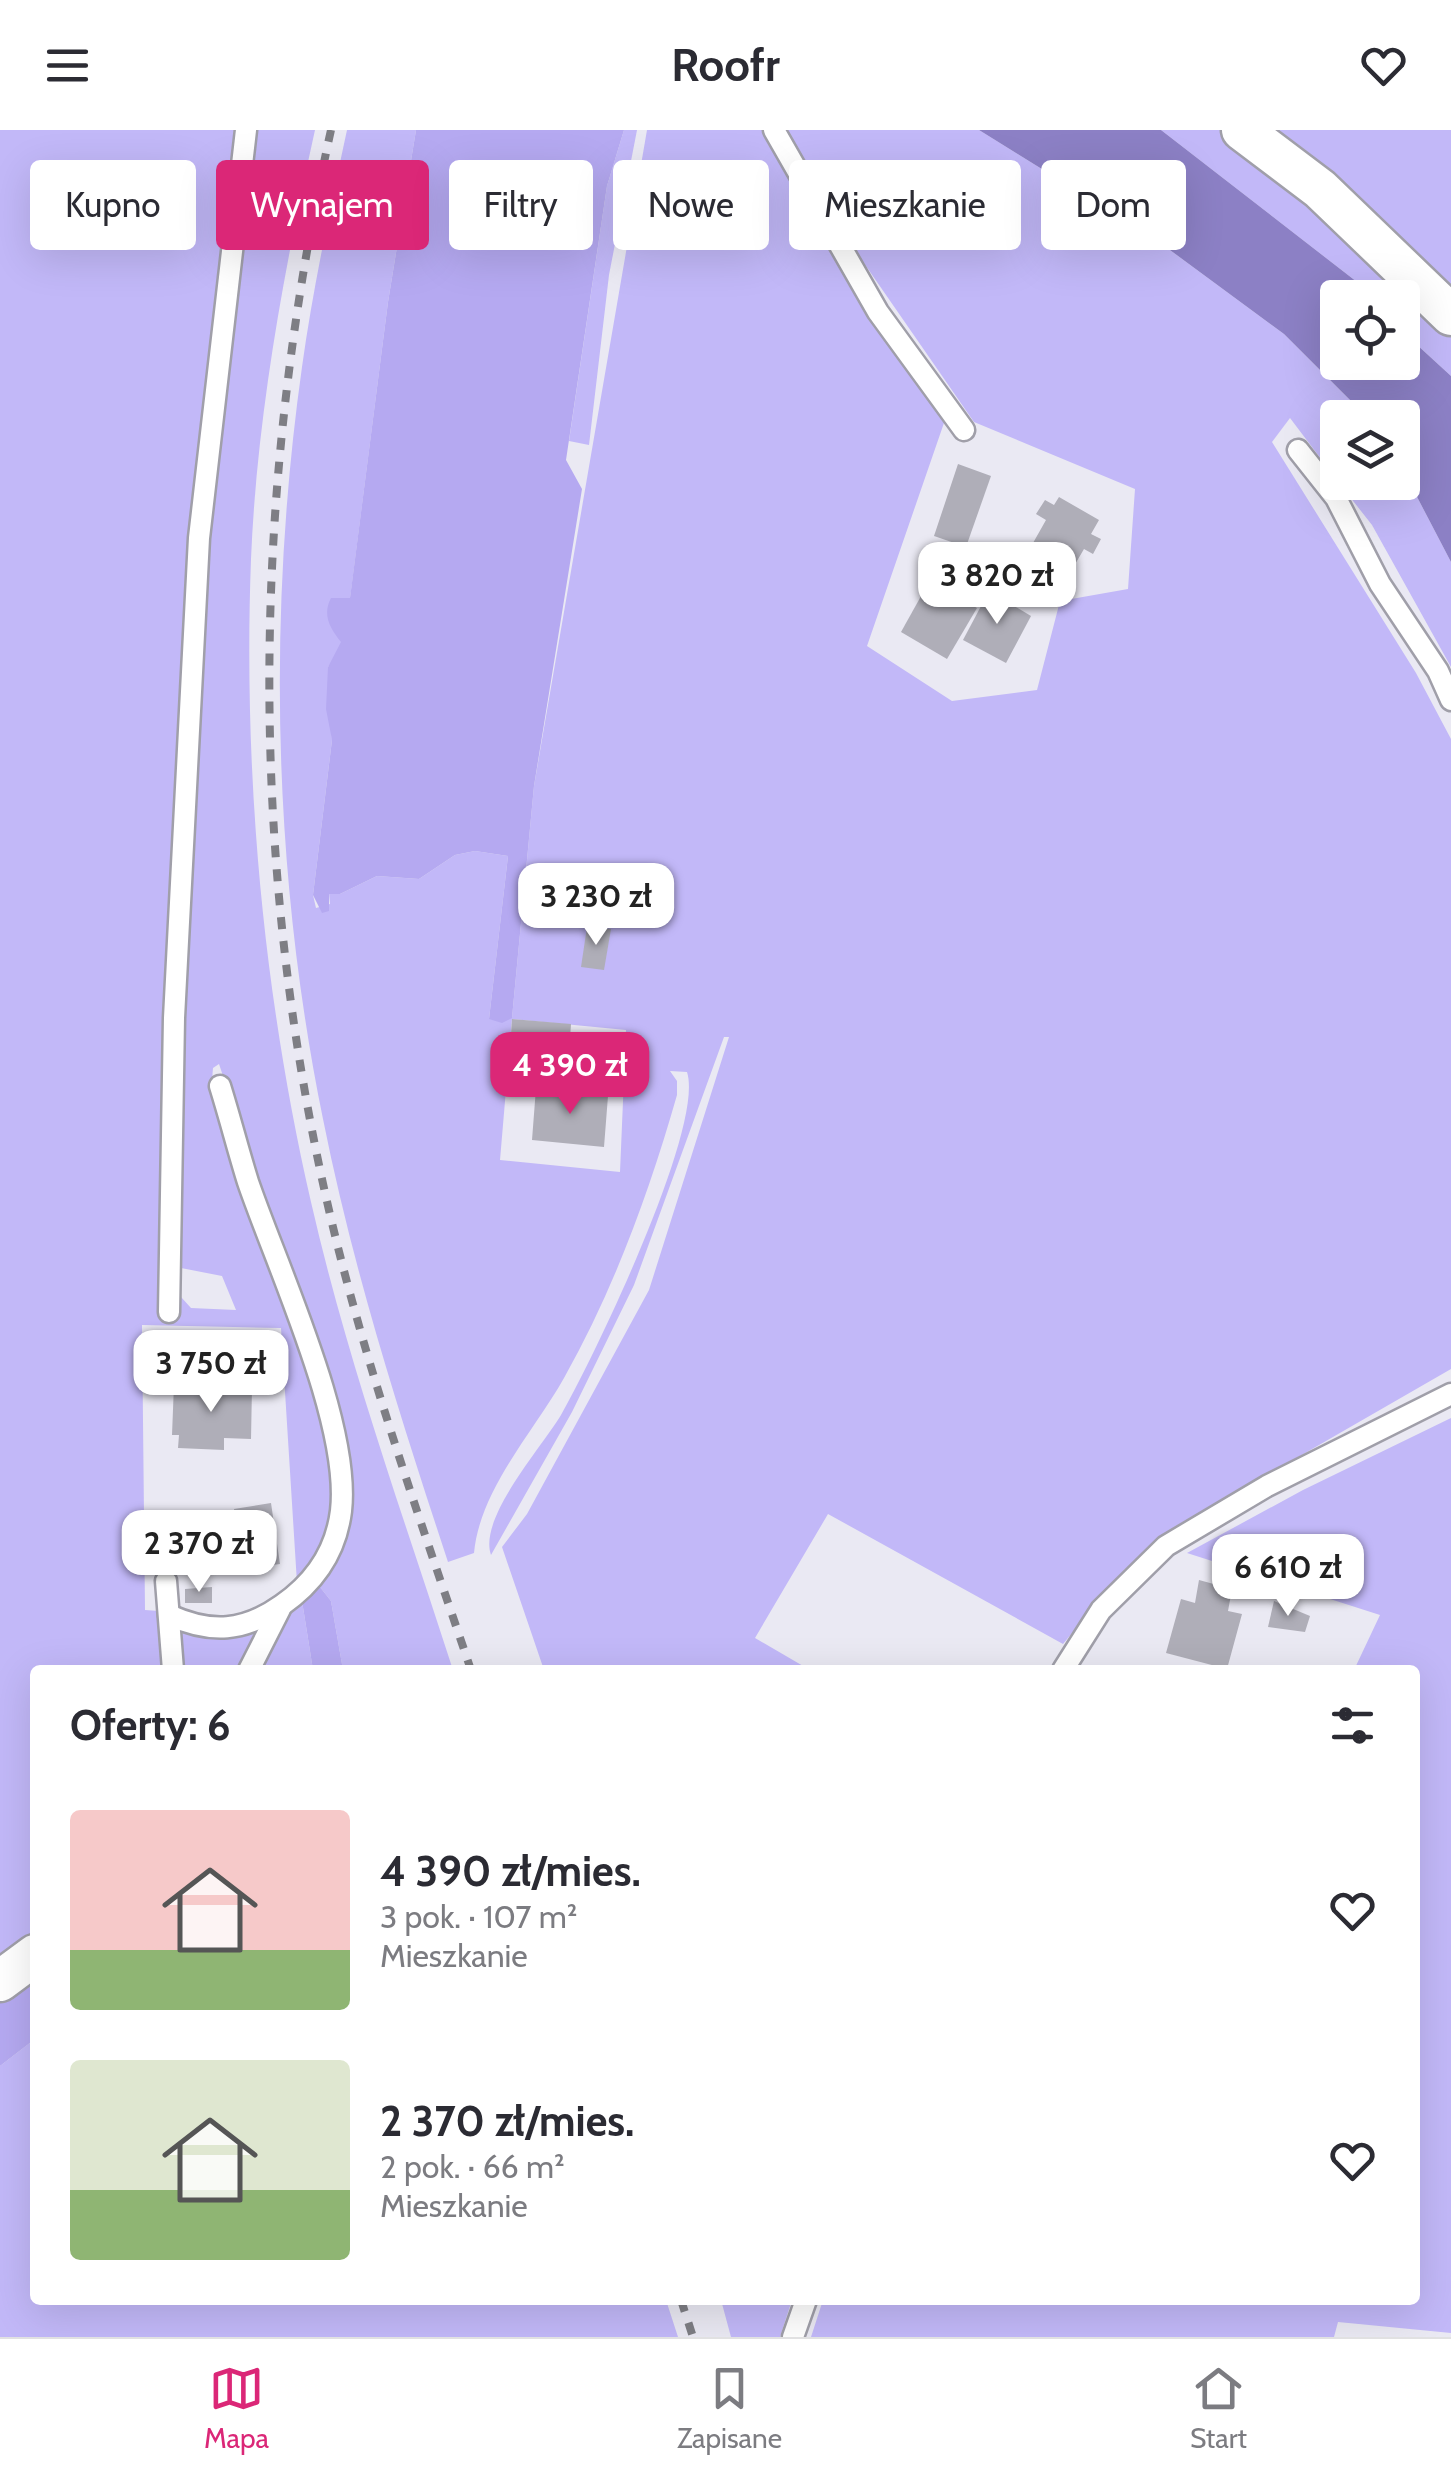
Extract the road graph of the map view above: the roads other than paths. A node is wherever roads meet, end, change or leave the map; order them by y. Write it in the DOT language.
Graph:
graph roads {
  1 [pos="246,130"];
  2 [pos="774,130"];
  3 [pos="1242,130"];
  4 [pos="1451,315"];
  5 [pos="964,430"];
  6 [pos="1298,450"];
  7 [pos="1451,700"];
  8 [pos="220,1086"];
  9 [pos="169,1312"];
  10 [pos="1451,1394"];
  11 [pos="166,1581"];
  12 [pos="282,1605"];
  13 [pos="169,1615"];
  14 [pos="173,1665"];
  15 [pos="252,1665"];
  16 [pos="1066,1665"];
  17 [pos="30,1959"];
  18 [pos="0,1981"];
  19 [pos="804,2305"];
  20 [pos="793,2337"];
  1 -- 9 [label="lane"];
  2 -- 5 [label="lane"];
  3 -- 4 [label="street"];
  6 -- 7 [label="lane"];
  8 -- 12 [label="lane"];
  10 -- 16 [label="lane"];
  11 -- 13 [label="lane"];
  12 -- 13 [label="lane"];
  12 -- 15 [label="lane"];
  13 -- 14 [label="lane"];
  17 -- 18 [label="street"];
  19 -- 20 [label="lane"];
}
